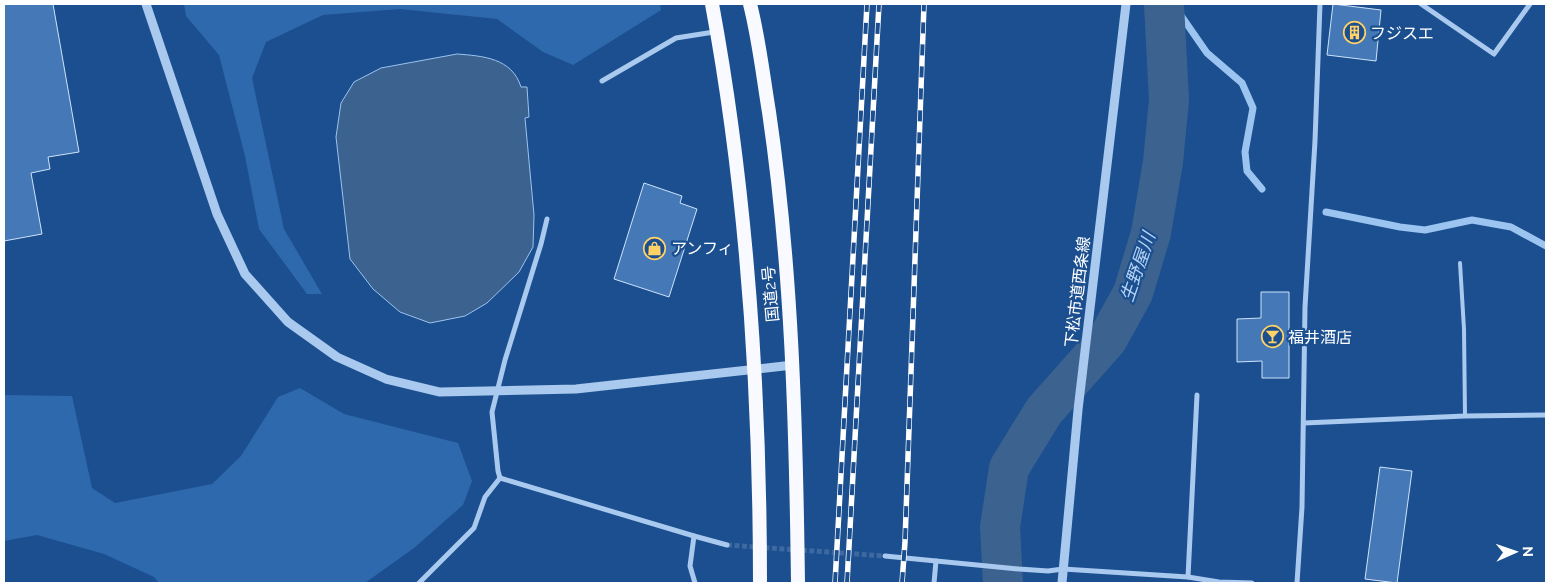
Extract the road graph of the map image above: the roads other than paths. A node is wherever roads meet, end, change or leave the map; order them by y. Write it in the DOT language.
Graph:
graph roads {
  1 [pos="146,4"];
  2 [pos="712,4"];
  3 [pos="750,4"];
  4 [pos="1126,4"];
  5 [pos="1320,4"];
  6 [pos="1421,4"];
  7 [pos="1530,4"];
  8 [pos="717,31"];
  9 [pos="602,81"];
  10 [pos="546,219"];
  11 [pos="1460,263"];
  12 [pos="793,365"];
  13 [pos="755,370"];
  14 [pos="498,392"];
  15 [pos="1197,395"];
  16 [pos="1546,415"];
  17 [pos="1465,416"];
  18 [pos="1304,423"];
  19 [pos="500,478"];
  20 [pos="694,536"];
  21 [pos="727,545"];
  22 [pos="885,556"];
  23 [pos="936,561"];
  24 [pos="1063,569"];
  25 [pos="1188,577"];
  26 [pos="419,583"];
  27 [pos="695,583"];
  28 [pos="760,583"];
  29 [pos="798,583"];
  30 [pos="934,583"];
  31 [pos="1062,583"];
  32 [pos="1252,583"];
  33 [pos="1298,583"];
  1 -- 14 [label="street"];
  2 -- 8 [label="highway, 国道2号"];
  3 -- 12 [label="highway, 国道2号"];
  4 -- 24 [label="street, 下松市道西条線"];
  5 -- 18 [label="street"];
  6 -- 7 [label="street"];
  8 -- 9 [label="street"];
  8 -- 13 [label="highway, 国道2号"];
  10 -- 14 [label="street"];
  11 -- 17 [label="lane"];
  12 -- 13 [label="street"];
  12 -- 29 [label="highway, 国道2号"];
  13 -- 14 [label="street"];
  13 -- 28 [label="highway, 国道2号"];
  14 -- 19 [label="street"];
  15 -- 25 [label="street"];
  16 -- 17 [label="street"];
  17 -- 18 [label="street"];
  18 -- 33 [label="street"];
  19 -- 20 [label="street"];
  19 -- 26 [label="street"];
  20 -- 21 [label="street"];
  20 -- 27 [label="street"];
  22 -- 23 [label="street"];
  23 -- 24 [label="street"];
  23 -- 30 [label="street"];
  24 -- 25 [label="street"];
  24 -- 31 [label="street, 下松市道西条線"];
  25 -- 32 [label="street"];
}
